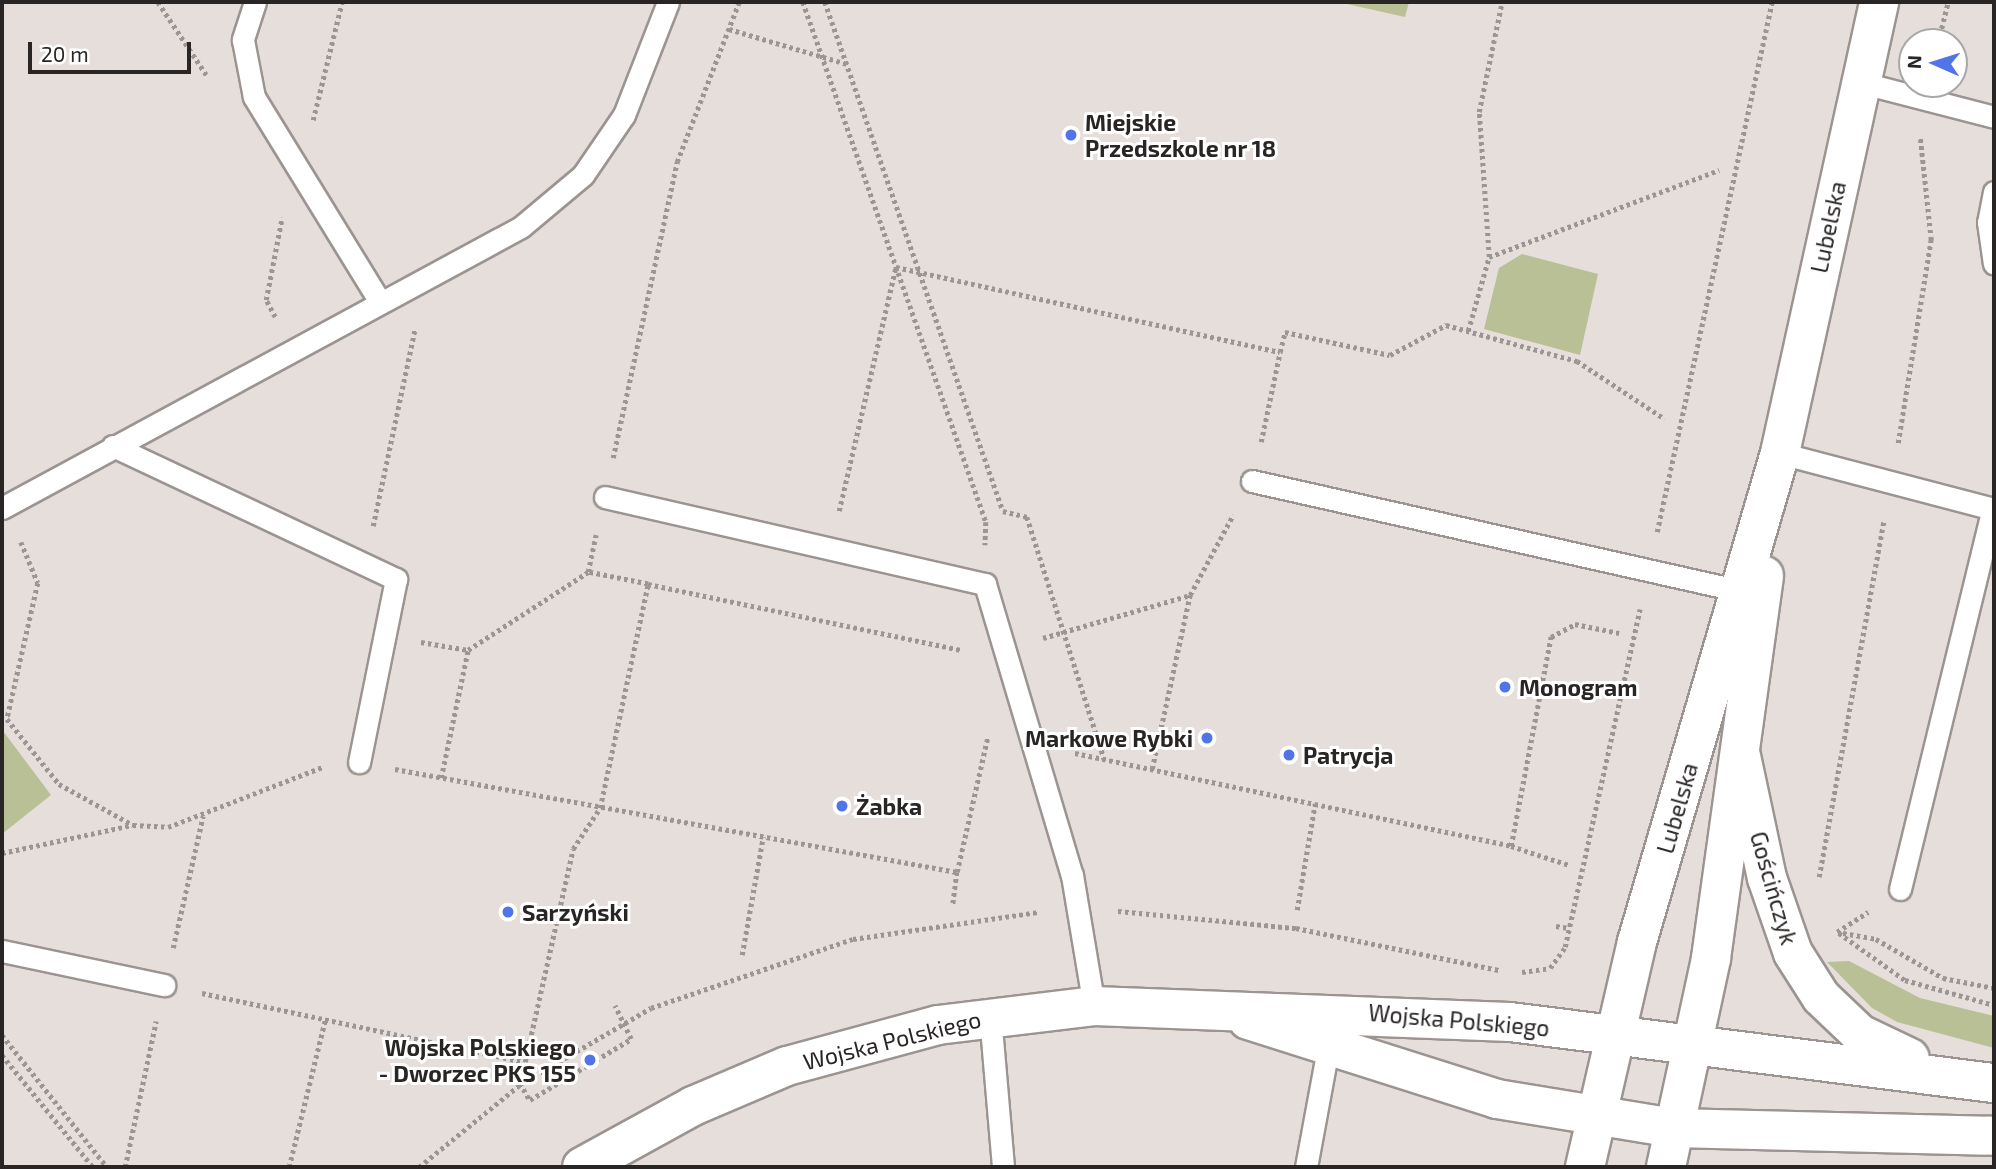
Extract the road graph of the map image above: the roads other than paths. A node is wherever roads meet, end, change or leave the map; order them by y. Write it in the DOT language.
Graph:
graph roads {
  1 [pos="255,2"];
  2 [pos="668,2"];
  3 [pos="1879,2"];
  4 [pos="1860,82"];
  5 [pos="1994,117"];
  6 [pos="1994,192"];
  7 [pos="1994,264"];
  8 [pos="379,300"];
  9 [pos="113,446"];
  10 [pos="1780,453"];
  11 [pos="1252,481"];
  12 [pos="605,497"];
  13 [pos="4,507"];
  14 [pos="1994,509"];
  15 [pos="1741,591"];
  16 [pos="1741,756"];
  17 [pos="359,762"];
  18 [pos="1900,889"];
  19 [pos="2,951"];
  20 [pos="164,985"];
  21 [pos="1094,1006"];
  22 [pos="990,1015"];
  23 [pos="1332,1028"];
  24 [pos="1616,1035"];
  25 [pos="1693,1043"];
  26 [pos="1940,1073"];
  27 [pos="1994,1083"];
  28 [pos="1596,1115"];
  29 [pos="1674,1128"];
  30 [pos="1994,1136"];
  31 [pos="582,1167"];
  32 [pos="1003,1167"];
  33 [pos="1306,1167"];
  34 [pos="1585,1167"];
  35 [pos="1666,1167"];
  1 -- 8 [label="lane"];
  2 -- 8 [label="lane"];
  3 -- 4 [label="street, Lubelska"];
  4 -- 5 [label="lane"];
  4 -- 10 [label="street, Lubelska"];
  6 -- 7 [label="lane"];
  8 -- 9 [label="lane"];
  9 -- 13 [label="lane"];
  9 -- 17 [label="lane"];
  10 -- 14 [label="lane"];
  10 -- 15 [label="street, Lubelska"];
  10 -- 16 [label="street, Lubelska"];
  11 -- 15 [label="lane"];
  12 -- 21 [label="lane"];
  14 -- 18 [label="lane"];
  15 -- 24 [label="street, Lubelska"];
  16 -- 25 [label="street, Lubelska"];
  16 -- 26 [label="street, Gościńczyk"];
  19 -- 20 [label="lane"];
  21 -- 22 [label="street, Wojska Polskiego"];
  21 -- 23 [label="street, Wojska Polskiego"];
  22 -- 31 [label="street, Wojska Polskiego"];
  22 -- 32 [label="lane"];
  23 -- 24 [label="street, Wojska Polskiego"];
  23 -- 28 [label="street, Wojska Polskiego"];
  23 -- 33 [label="lane"];
  24 -- 25 [label="street, Wojska Polskiego"];
  24 -- 28 [label="street, Lubelska"];
  25 -- 26 [label="street, Gościńczyk"];
  25 -- 29 [label="street, Lubelska"];
  26 -- 27 [label="street, Gościńczyk"];
  28 -- 29 [label="street, Wojska Polskiego"];
  28 -- 34 [label="street, Lubelska"];
  29 -- 30 [label="street"];
  29 -- 35 [label="street, Lubelska"];
}
